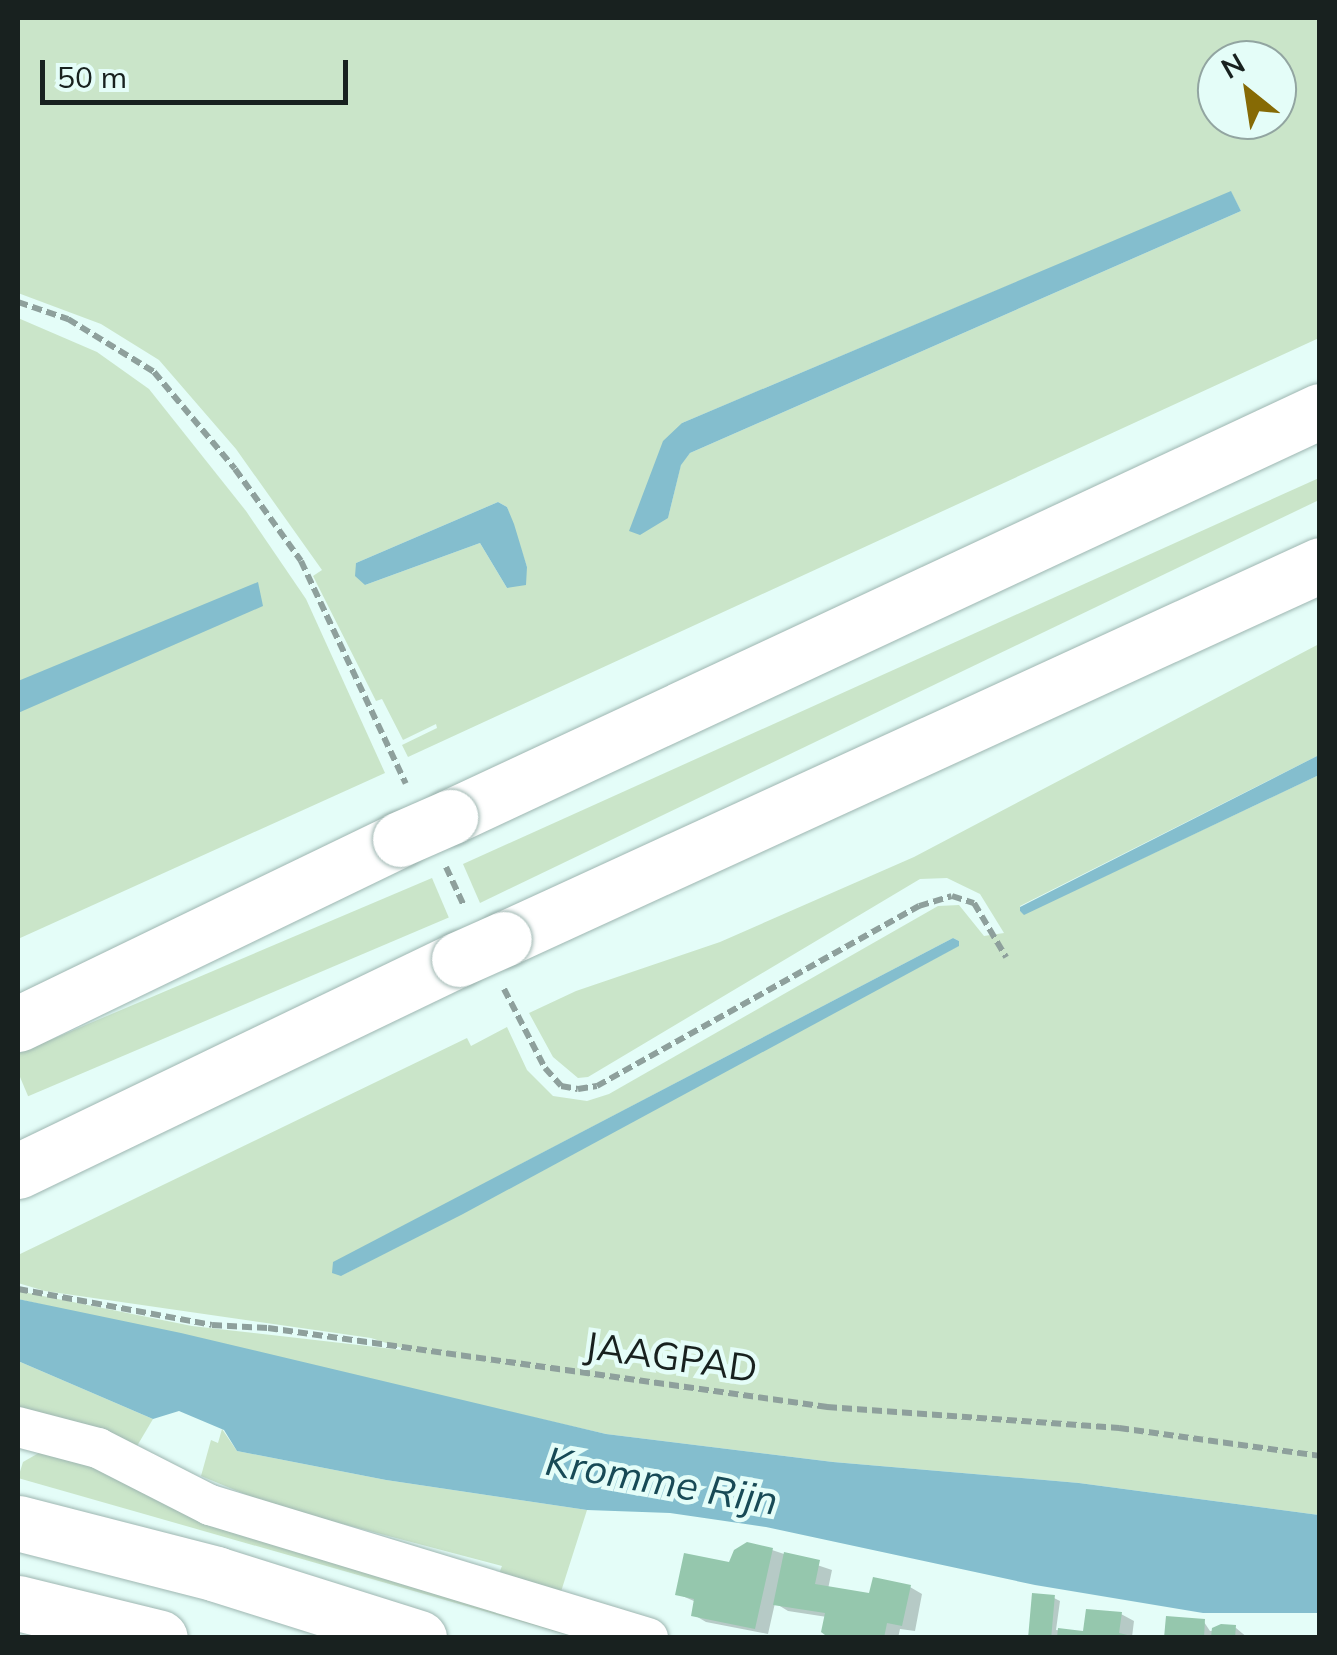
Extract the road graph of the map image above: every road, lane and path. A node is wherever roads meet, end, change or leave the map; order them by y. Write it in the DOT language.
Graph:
graph roads {
  1 [pos="1320,411"];
  2 [pos="1320,564"];
  3 [pos="974,903"];
  4 [pos="1006,956"];
  5 [pos="18,1024"];
  6 [pos="18,1170"];
  7 [pos="18,1288"];
  8 [pos="18,1427"];
  9 [pos="1320,1456"];
  10 [pos="18,1524"];
  11 [pos="18,1604"];
  12 [pos="160,1638"];
  13 [pos="419,1638"];
  14 [pos="648,1638"];
  1 -- 5 [label="main road, bridge"];
  2 -- 6 [label="main road"];
  3 -- 4 [label="path"];
  7 -- 9 [label="path, JAAGPAD"];
  8 -- 14 [label="street"];
  10 -- 13 [label="main road"];
  11 -- 12 [label="main road"];
}
